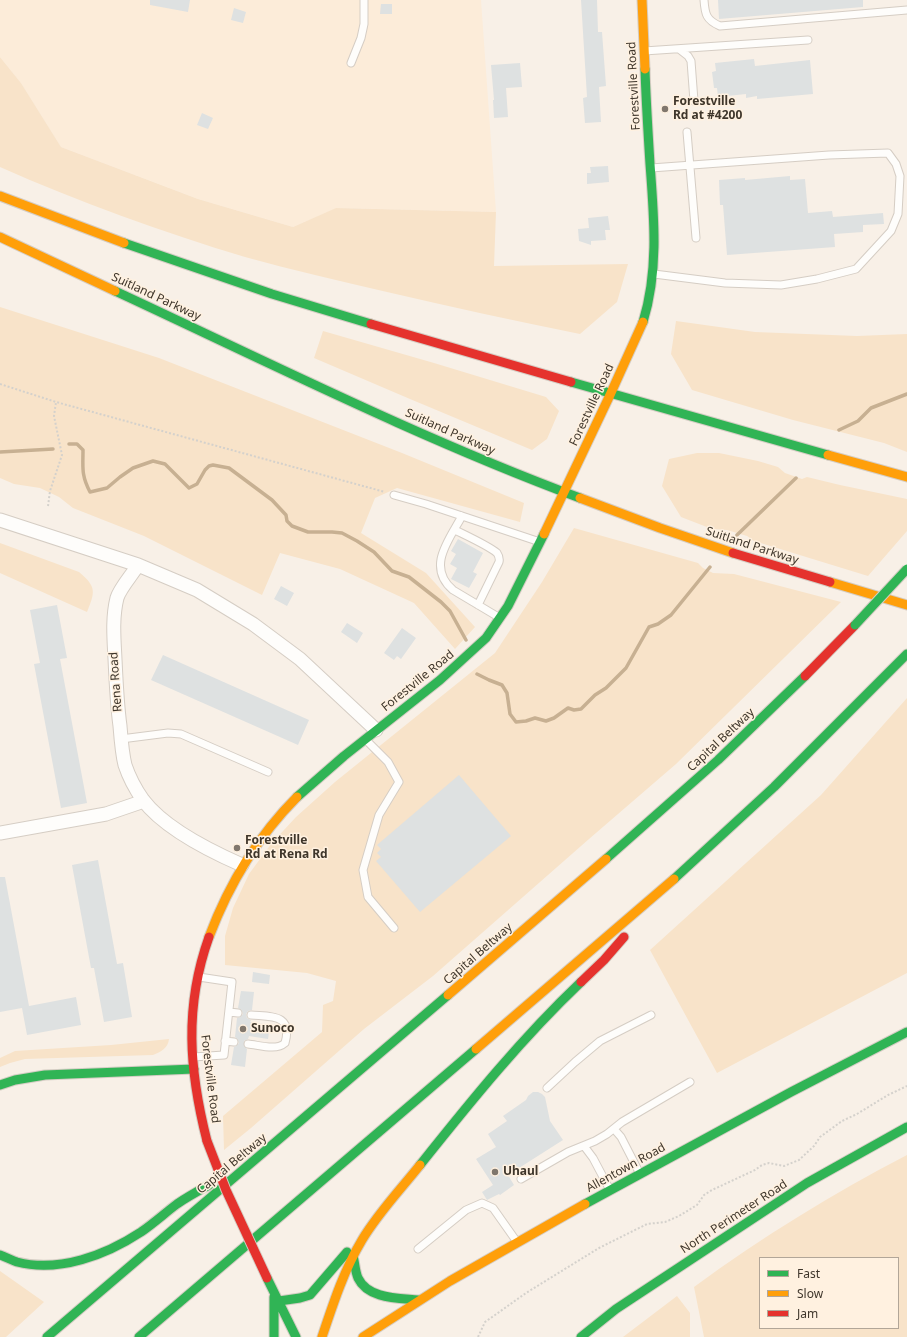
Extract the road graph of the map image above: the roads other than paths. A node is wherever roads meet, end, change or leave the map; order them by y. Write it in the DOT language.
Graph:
graph roads {
  1 [pos="364,0"];
  2 [pos="642,0"];
  3 [pos="704,0"];
  4 [pos="907,10"];
  5 [pos="808,40"];
  6 [pos="679,49"];
  7 [pos="644,51"];
  8 [pos="350,63"];
  9 [pos="694,101"];
  10 [pos="687,132"];
  11 [pos="690,165"];
  12 [pos="651,168"];
  13 [pos="0,196"];
  14 [pos="0,237"];
  15 [pos="696,238"];
  16 [pos="654,274"];
  17 [pos="610,394"];
  18 [pos="907,477"];
  19 [pos="564,493"];
  20 [pos="394,495"];
  21 [pos="462,516"];
  22 [pos="0,520"];
  23 [pos="455,530"];
  24 [pos="540,542"];
  25 [pos="138,565"];
  26 [pos="907,569"];
  27 [pos="478,605"];
  28 [pos="907,605"];
  29 [pos="500,618"];
  30 [pos="907,654"];
  31 [pos="376,730"];
  32 [pos="121,739"];
  33 [pos="365,739"];
  34 [pos="268,772"];
  35 [pos="144,801"];
  36 [pos="0,833"];
  37 [pos="242,865"];
  38 [pos="685,869"];
  39 [pos="639,920"];
  40 [pos="394,928"];
  41 [pos="629,932"];
  42 [pos="198,977"];
  43 [pos="229,1012"];
  44 [pos="238,1013"];
  45 [pos="251,1015"];
  46 [pos="651,1015"];
  47 [pos="907,1032"];
  48 [pos="225,1041"];
  49 [pos="234,1042"];
  50 [pos="248,1044"];
  51 [pos="193,1057"];
  52 [pos="194,1068"];
  53 [pos="690,1082"];
  54 [pos="0,1085"];
  55 [pos="548,1088"];
  56 [pos="907,1127"];
  57 [pos="614,1129"];
  58 [pos="584,1146"];
  59 [pos="264,1151"];
  60 [pos="640,1174"];
  61 [pos="521,1179"];
  62 [pos="611,1190"];
  63 [pos="362,1240"];
  64 [pos="518,1242"];
  65 [pos="418,1249"];
  66 [pos="0,1255"];
  67 [pos="353,1256"];
  68 [pos="274,1292"];
  69 [pos="418,1300"];
  70 [pos="279,1301"];
  71 [pos="47,1337"];
  72 [pos="138,1337"];
  73 [pos="274,1337"];
  74 [pos="296,1337"];
  75 [pos="322,1337"];
  76 [pos="363,1337"];
  77 [pos="581,1337"];
  1 -- 8 [label="lane"];
  2 -- 7 [label="main road, Forestville Road"];
  3 -- 4 [label="lane"];
  5 -- 6 [label="lane"];
  6 -- 7 [label="lane"];
  6 -- 9 [label="lane"];
  7 -- 12 [label="main road, Forestville Road"];
  10 -- 11 [label="lane"];
  11 -- 12 [label="lane"];
  11 -- 15 [label="lane"];
  11 -- 16 [label="lane"];
  12 -- 16 [label="main road, Forestville Road"];
  13 -- 17 [label="main road"];
  14 -- 19 [label="main road, Suitland Parkway"];
  16 -- 17 [label="main road, Forestville Road"];
  17 -- 18 [label="main road"];
  17 -- 19 [label="main road, Forestville Road"];
  19 -- 24 [label="main road, Forestville Road"];
  19 -- 28 [label="main road, Suitland Parkway"];
  20 -- 21 [label="lane"];
  21 -- 23 [label="lane"];
  21 -- 24 [label="lane"];
  22 -- 25 [label="street"];
  23 -- 27 [label="lane"];
  23 -- 27 [label="lane"];
  24 -- 29 [label="main road, Forestville Road"];
  25 -- 31 [label="street"];
  25 -- 32 [label="street, Rena Road"];
  26 -- 59 [label="main road, Capital Beltway, bridge"];
  27 -- 29 [label="lane"];
  29 -- 31 [label="main road, Forestville Road"];
  30 -- 38 [label="main road"];
  31 -- 33 [label="main road, Forestville Road"];
  32 -- 34 [label="lane"];
  32 -- 35 [label="street, Rena Road"];
  33 -- 37 [label="main road, Forestville Road"];
  33 -- 40 [label="lane"];
  35 -- 36 [label="street"];
  35 -- 37 [label="street, Rena Road"];
  37 -- 42 [label="main road, Forestville Road"];
  38 -- 39 [label="main road"];
  38 -- 72 [label="main road"];
  41 -- 63 [label="main road"];
  42 -- 43 [label="lane"];
  42 -- 51 [label="main road, Forestville Road"];
  43 -- 44 [label="lane"];
  43 -- 48 [label="lane"];
  45 -- 50 [label="lane"];
  46 -- 55 [label="lane"];
  47 -- 60 [label="main road, Allentown Road"];
  48 -- 49 [label="lane"];
  48 -- 51 [label="lane"];
  51 -- 52 [label="main road, Forestville Road"];
  52 -- 54 [label="main road"];
  52 -- 68 [label="main road, Forestville Road, bridge"];
  53 -- 57 [label="lane"];
  56 -- 77 [label="main road, North Perimeter Road"];
  57 -- 58 [label="lane"];
  57 -- 60 [label="lane"];
  58 -- 61 [label="lane"];
  58 -- 62 [label="lane"];
  59 -- 66 [label="main road"];
  59 -- 71 [label="main road, Capital Beltway"];
  60 -- 62 [label="main road, Allentown Road"];
  62 -- 64 [label="main road, Allentown Road"];
  63 -- 67 [label="main road"];
  63 -- 70 [label="main road"];
  64 -- 65 [label="lane"];
  64 -- 69 [label="main road, Allentown Road"];
  67 -- 69 [label="main road"];
  67 -- 75 [label="main road"];
  68 -- 70 [label="main road, Forestville Road"];
  68 -- 73 [label="main road"];
  69 -- 76 [label="main road, Allentown Road"];
  70 -- 74 [label="main road, Forestville Road"];
}
